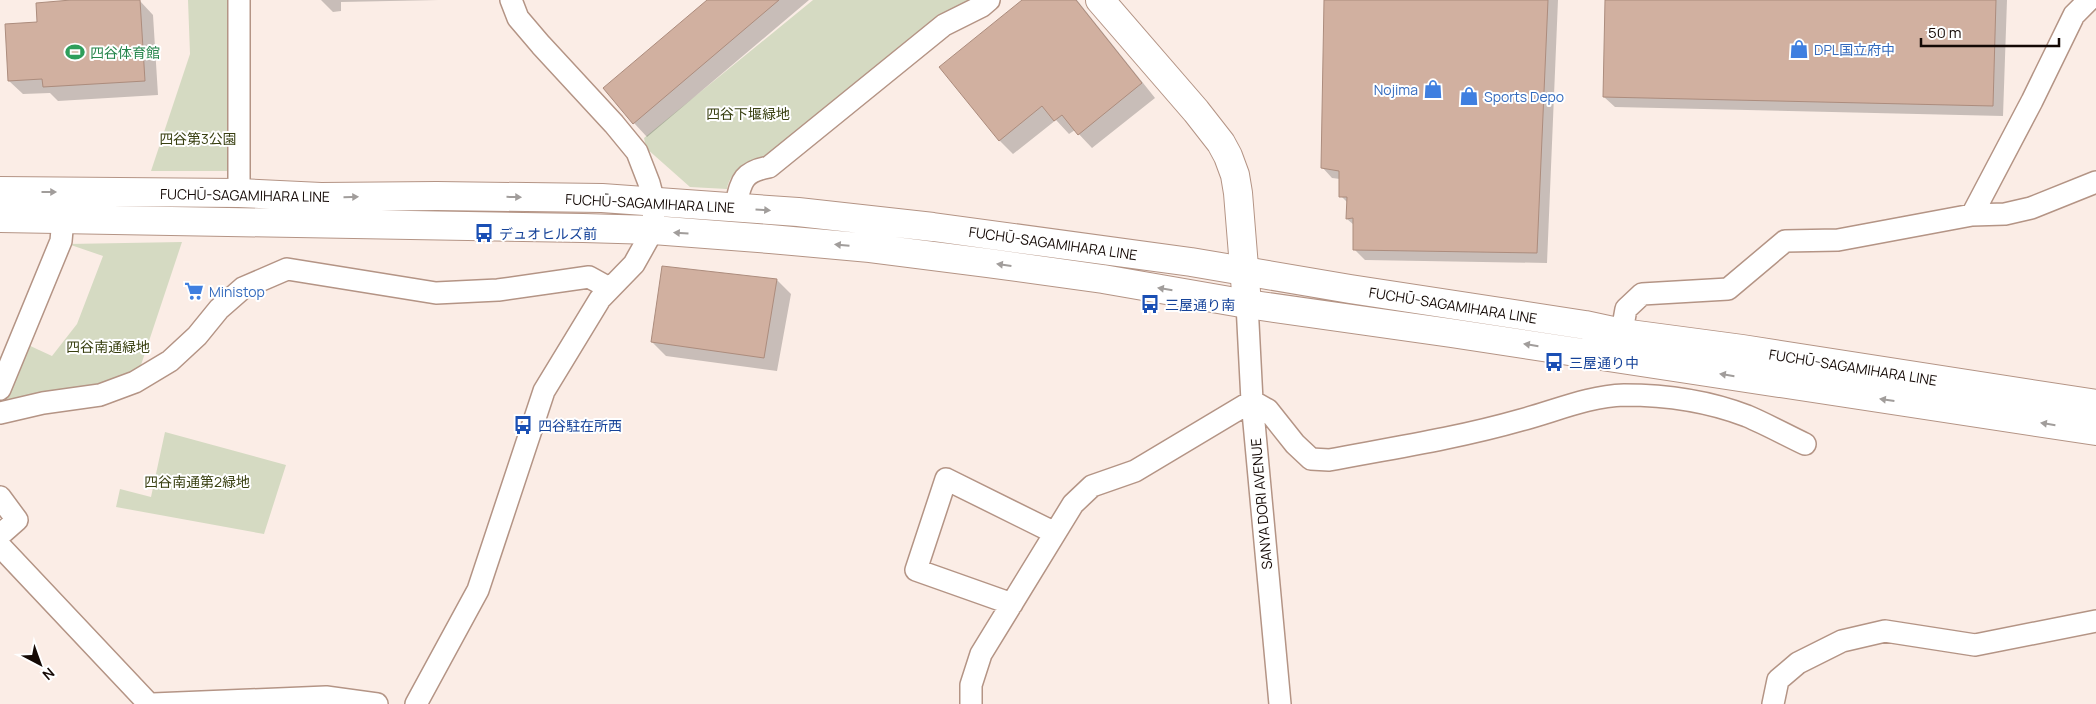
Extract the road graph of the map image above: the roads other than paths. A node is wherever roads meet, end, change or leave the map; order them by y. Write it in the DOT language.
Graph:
graph roads {
  1 [pos="239,0"];
  2 [pos="510,0"];
  3 [pos="989,0"];
  4 [pos="1100,0"];
  5 [pos="2090,0"];
  6 [pos="2096,182"];
  7 [pos="0,191"];
  8 [pos="239,193"];
  9 [pos="654,202"];
  10 [pos="735,208"];
  11 [pos="322,210"];
  12 [pos="1972,215"];
  13 [pos="0,218"];
  14 [pos="63,219"];
  15 [pos="654,230"];
  16 [pos="1243,270"];
  17 [pos="609,288"];
  18 [pos="1247,304"];
  19 [pos="1619,345"];
  20 [pos="0,389"];
  21 [pos="1252,401"];
  22 [pos="2096,404"];
  23 [pos="0,413"];
  24 [pos="2096,431"];
  25 [pos="1805,444"];
  26 [pos="0,497"];
  27 [pos="1055,533"];
  28 [pos="0,535"];
  29 [pos="0,546"];
  30 [pos="1012,604"];
  31 [pos="2096,621"];
  32 [pos="149,704"];
  33 [pos="153,704"];
  34 [pos="377,704"];
  35 [pos="416,704"];
  36 [pos="971,704"];
  37 [pos="1280,704"];
  38 [pos="1773,704"];
  1 -- 8 [label="street"];
  2 -- 9 [label="street"];
  3 -- 10 [label="street"];
  4 -- 16 [label="main road"];
  5 -- 12 [label="street"];
  6 -- 12 [label="street"];
  7 -- 8 [label="main road, FUCHŪ-SAGAMIHARA LINE, one-way"];
  8 -- 11 [label="main road, FUCHŪ-SAGAMIHARA LINE"];
  9 -- 10 [label="main road, FUCHŪ-SAGAMIHARA LINE"];
  11 -- 9 [label="main road, FUCHŪ-SAGAMIHARA LINE, one-way"];
  9 -- 15 [label="street"];
  10 -- 16 [label="main road, FUCHŪ-SAGAMIHARA LINE, one-way"];
  11 -- 14 [label="main road, FUCHŪ-SAGAMIHARA LINE"];
  11 -- 15 [label="main road, FUCHŪ-SAGAMIHARA LINE"];
  12 -- 19 [label="street"];
  13 -- 14 [label="main road, FUCHŪ-SAGAMIHARA LINE"];
  14 -- 20 [label="street"];
  15 -- 17 [label="street"];
  18 -- 15 [label="main road, FUCHŪ-SAGAMIHARA LINE, one-way"];
  16 -- 18 [label="main road"];
  16 -- 19 [label="main road, FUCHŪ-SAGAMIHARA LINE"];
  17 -- 23 [label="street"];
  17 -- 35 [label="street"];
  19 -- 18 [label="main road, FUCHŪ-SAGAMIHARA LINE, one-way"];
  18 -- 21 [label="street, SANYA DORI AVENUE"];
  19 -- 22 [label="main road, FUCHŪ-SAGAMIHARA LINE"];
  24 -- 19 [label="main road, FUCHŪ-SAGAMIHARA LINE, one-way"];
  21 -- 25 [label="street"];
  21 -- 27 [label="street"];
  21 -- 37 [label="street, SANYA DORI AVENUE"];
  26 -- 28 [label="street"];
  27 -- 30 [label="street"];
  27 -- 30 [label="street"];
  29 -- 32 [label="street"];
  30 -- 36 [label="street"];
  31 -- 38 [label="street"];
  33 -- 34 [label="street"];
}
